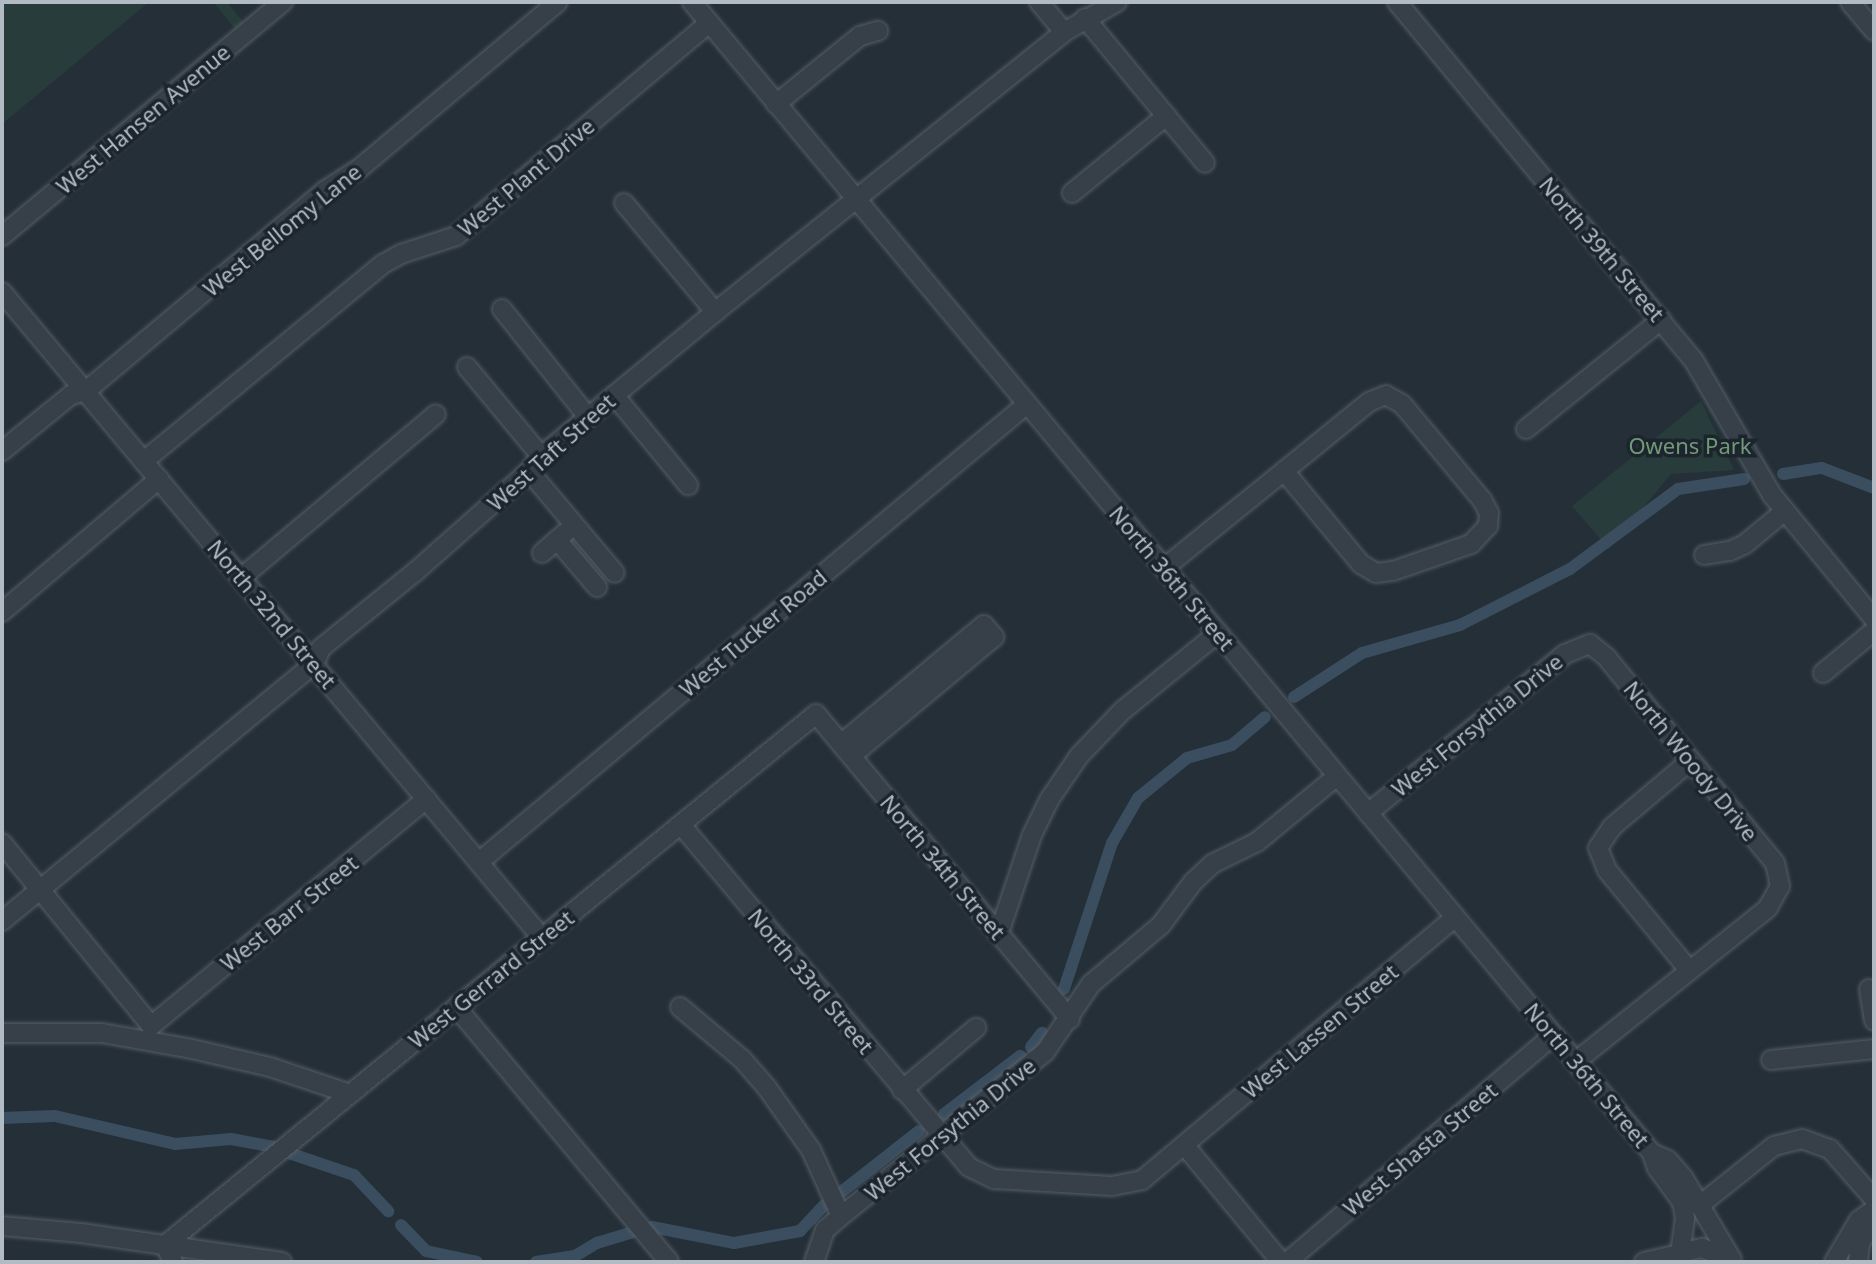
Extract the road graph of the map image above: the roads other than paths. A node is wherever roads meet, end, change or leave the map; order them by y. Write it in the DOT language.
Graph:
graph roads {
  1 [pos="283,2"];
  2 [pos="558,2"];
  3 [pos="692,2"];
  4 [pos="1039,2"];
  5 [pos="1117,2"];
  6 [pos="1397,2"];
  7 [pos="1850,2"];
  8 [pos="1085,18"];
  9 [pos="709,23"];
  10 [pos="878,31"];
  11 [pos="1874,31"];
  12 [pos="1064,32"];
  13 [pos="776,104"];
  14 [pos="1166,116"];
  15 [pos="1205,163"];
  16 [pos="1072,193"];
  17 [pos="854,198"];
  18 [pos="624,203"];
  19 [pos="2,236"];
  20 [pos="2,292"];
  21 [pos="502,309"];
  22 [pos="715,312"];
  23 [pos="1661,320"];
  24 [pos="467,367"];
  25 [pos="86,391"];
  26 [pos="614,395"];
  27 [pos="1027,404"];
  28 [pos="436,414"];
  29 [pos="588,417"];
  30 [pos="1526,429"];
  31 [pos="2,451"];
  32 [pos="541,456"];
  33 [pos="144,461"];
  34 [pos="529,471"];
  35 [pos="1284,471"];
  36 [pos="159,479"];
  37 [pos="688,485"];
  38 [pos="1785,511"];
  39 [pos="575,525"];
  40 [pos="557,540"];
  41 [pos="542,553"];
  42 [pos="1704,555"];
  43 [pos="1164,568"];
  44 [pos="615,573"];
  45 [pos="242,577"];
  46 [pos="597,587"];
  47 [pos="2,612"];
  48 [pos="1874,619"];
  49 [pos="1874,631"];
  50 [pos="1218,633"];
  51 [pos="1590,644"];
  52 [pos="314,664"];
  53 [pos="1823,673"];
  54 [pos="816,714"];
  55 [pos="846,750"];
  56 [pos="1690,761"];
  57 [pos="1337,776"];
  58 [pos="426,799"];
  59 [pos="1368,813"];
  60 [pos="681,825"];
  61 [pos="2,843"];
  62 [pos="479,862"];
  63 [pos="39,889"];
  64 [pos="1455,917"];
  65 [pos="2,921"];
  66 [pos="999,933"];
  67 [pos="542,938"];
  68 [pos="1689,970"];
  69 [pos="1869,989"];
  70 [pos="456,1007"];
  71 [pos="680,1007"];
  72 [pos="1070,1019"];
  73 [pos="1874,1021"];
  74 [pos="976,1028"];
  75 [pos="2,1033"];
  76 [pos="150,1034"];
  77 [pos="1554,1035"];
  78 [pos="1874,1049"];
  79 [pos="1771,1060"];
  80 [pos="1576,1061"];
  81 [pos="902,1090"];
  82 [pos="350,1094"];
  83 [pos="943,1136"];
  84 [pos="1185,1146"];
  85 [pos="1874,1199"];
  86 [pos="1691,1203"];
  87 [pos="1874,1213"];
  88 [pos="841,1216"];
  89 [pos="2,1226"];
  90 [pos="169,1253"];
  91 [pos="1678,1256"];
  92 [pos="1734,1261"];
  93 [pos="282,1262"];
  94 [pos="669,1262"];
  95 [pos="814,1262"];
  96 [pos="1284,1262"];
  97 [pos="1644,1262"];
  98 [pos="1834,1262"];
  99 [pos="1858,1262"];
  1 -- 19 [label="street, West Hansen Avenue"];
  2 -- 25 [label="street, West Bellomy Lane"];
  3 -- 9 [label="street, North 36th Street"];
  4 -- 12 [label="street"];
  5 -- 8 [label="street, West Taft Street"];
  6 -- 23 [label="street, North 39th Street"];
  7 -- 11 [label="street"];
  8 -- 12 [label="street, West Taft Street"];
  8 -- 14 [label="street"];
  9 -- 13 [label="street, North 36th Street"];
  9 -- 33 [label="street, West Plant Drive"];
  10 -- 13 [label="street"];
  12 -- 17 [label="street, West Taft Street"];
  13 -- 17 [label="street, North 36th Street"];
  14 -- 15 [label="street"];
  14 -- 16 [label="street"];
  17 -- 22 [label="street, West Taft Street"];
  17 -- 27 [label="street, North 36th Street"];
  18 -- 22 [label="street"];
  20 -- 25 [label="street, North 32nd Street"];
  21 -- 29 [label="street"];
  22 -- 26 [label="street, West Taft Street"];
  23 -- 30 [label="street"];
  23 -- 38 [label="street, North 39th Street"];
  24 -- 32 [label="street"];
  25 -- 31 [label="street, West Bellomy Lane"];
  25 -- 33 [label="street, North 32nd Street"];
  26 -- 29 [label="street, West Taft Street"];
  26 -- 37 [label="street"];
  27 -- 43 [label="street, North 36th Street"];
  27 -- 62 [label="street, West Tucker Road"];
  28 -- 45 [label="street"];
  29 -- 32 [label="street, West Taft Street"];
  32 -- 34 [label="street, West Taft Street"];
  33 -- 36 [label="street, North 32nd Street"];
  34 -- 39 [label="street"];
  34 -- 52 [label="street, West Taft Street"];
  35 -- 35 [label="street"];
  35 -- 43 [label="street"];
  36 -- 45 [label="street, North 32nd Street"];
  36 -- 47 [label="street"];
  38 -- 42 [label="street"];
  38 -- 48 [label="street, North 39th Street"];
  39 -- 40 [label="street"];
  39 -- 44 [label="street"];
  40 -- 41 [label="street"];
  40 -- 46 [label="street"];
  43 -- 50 [label="street, North 36th Street"];
  45 -- 52 [label="street, North 32nd Street"];
  49 -- 53 [label="street"];
  50 -- 57 [label="street, North 36th Street"];
  50 -- 66 [label="street"];
  51 -- 56 [label="street, North Woody Drive"];
  51 -- 59 [label="street, West Forsythia Drive"];
  52 -- 58 [label="street, North 32nd Street"];
  52 -- 63 [label="street, West Taft Street"];
  54 -- 55 [label="street, North 34th Street"];
  54 -- 60 [label="street, West Gerrard Street"];
  55 -- 55 [label="street"];
  55 -- 66 [label="street, North 34th Street"];
  56 -- 68 [label="street"];
  56 -- 68 [label="street, North Woody Drive"];
  57 -- 59 [label="street, North 36th Street"];
  57 -- 72 [label="street, West Forsythia Drive"];
  58 -- 62 [label="street, North 32nd Street"];
  58 -- 76 [label="street, West Barr Street"];
  59 -- 64 [label="street, North 36th Street"];
  60 -- 67 [label="street, West Gerrard Street"];
  60 -- 81 [label="street, North 33rd Street"];
  61 -- 63 [label="street"];
  62 -- 67 [label="street, North 32nd Street"];
  63 -- 65 [label="street, West Taft Street"];
  63 -- 76 [label="street"];
  64 -- 77 [label="street, North 36th Street"];
  64 -- 84 [label="street, West Lassen Street"];
  66 -- 72 [label="street, North 34th Street"];
  67 -- 70 [label="street, West Gerrard Street"];
  68 -- 80 [label="street"];
  69 -- 73 [label="street"];
  70 -- 82 [label="street, West Gerrard Street"];
  70 -- 94 [label="street"];
  71 -- 88 [label="street"];
  72 -- 83 [label="street, West Forsythia Drive"];
  74 -- 81 [label="street"];
  75 -- 76 [label="street"];
  76 -- 82 [label="street"];
  77 -- 80 [label="street, North 36th Street"];
  77 -- 96 [label="street, West Shasta Street"];
  78 -- 79 [label="street"];
  80 -- 86 [label="street, North 36th Street"];
  81 -- 83 [label="street, North 33rd Street"];
  82 -- 90 [label="street, West Gerrard Street"];
  83 -- 84 [label="street, West Lassen Street"];
  83 -- 88 [label="street, West Forsythia Drive"];
  84 -- 96 [label="street"];
  85 -- 86 [label="street"];
  86 -- 91 [label="street"];
  86 -- 92 [label="street, North 36th Street"];
  87 -- 98 [label="street"];
  87 -- 99 [label="street"];
  88 -- 95 [label="street, West Forsythia Drive"];
  89 -- 90 [label="street"];
  90 -- 93 [label="street"];
  91 -- 92 [label="street"];
  91 -- 97 [label="street"];
}
